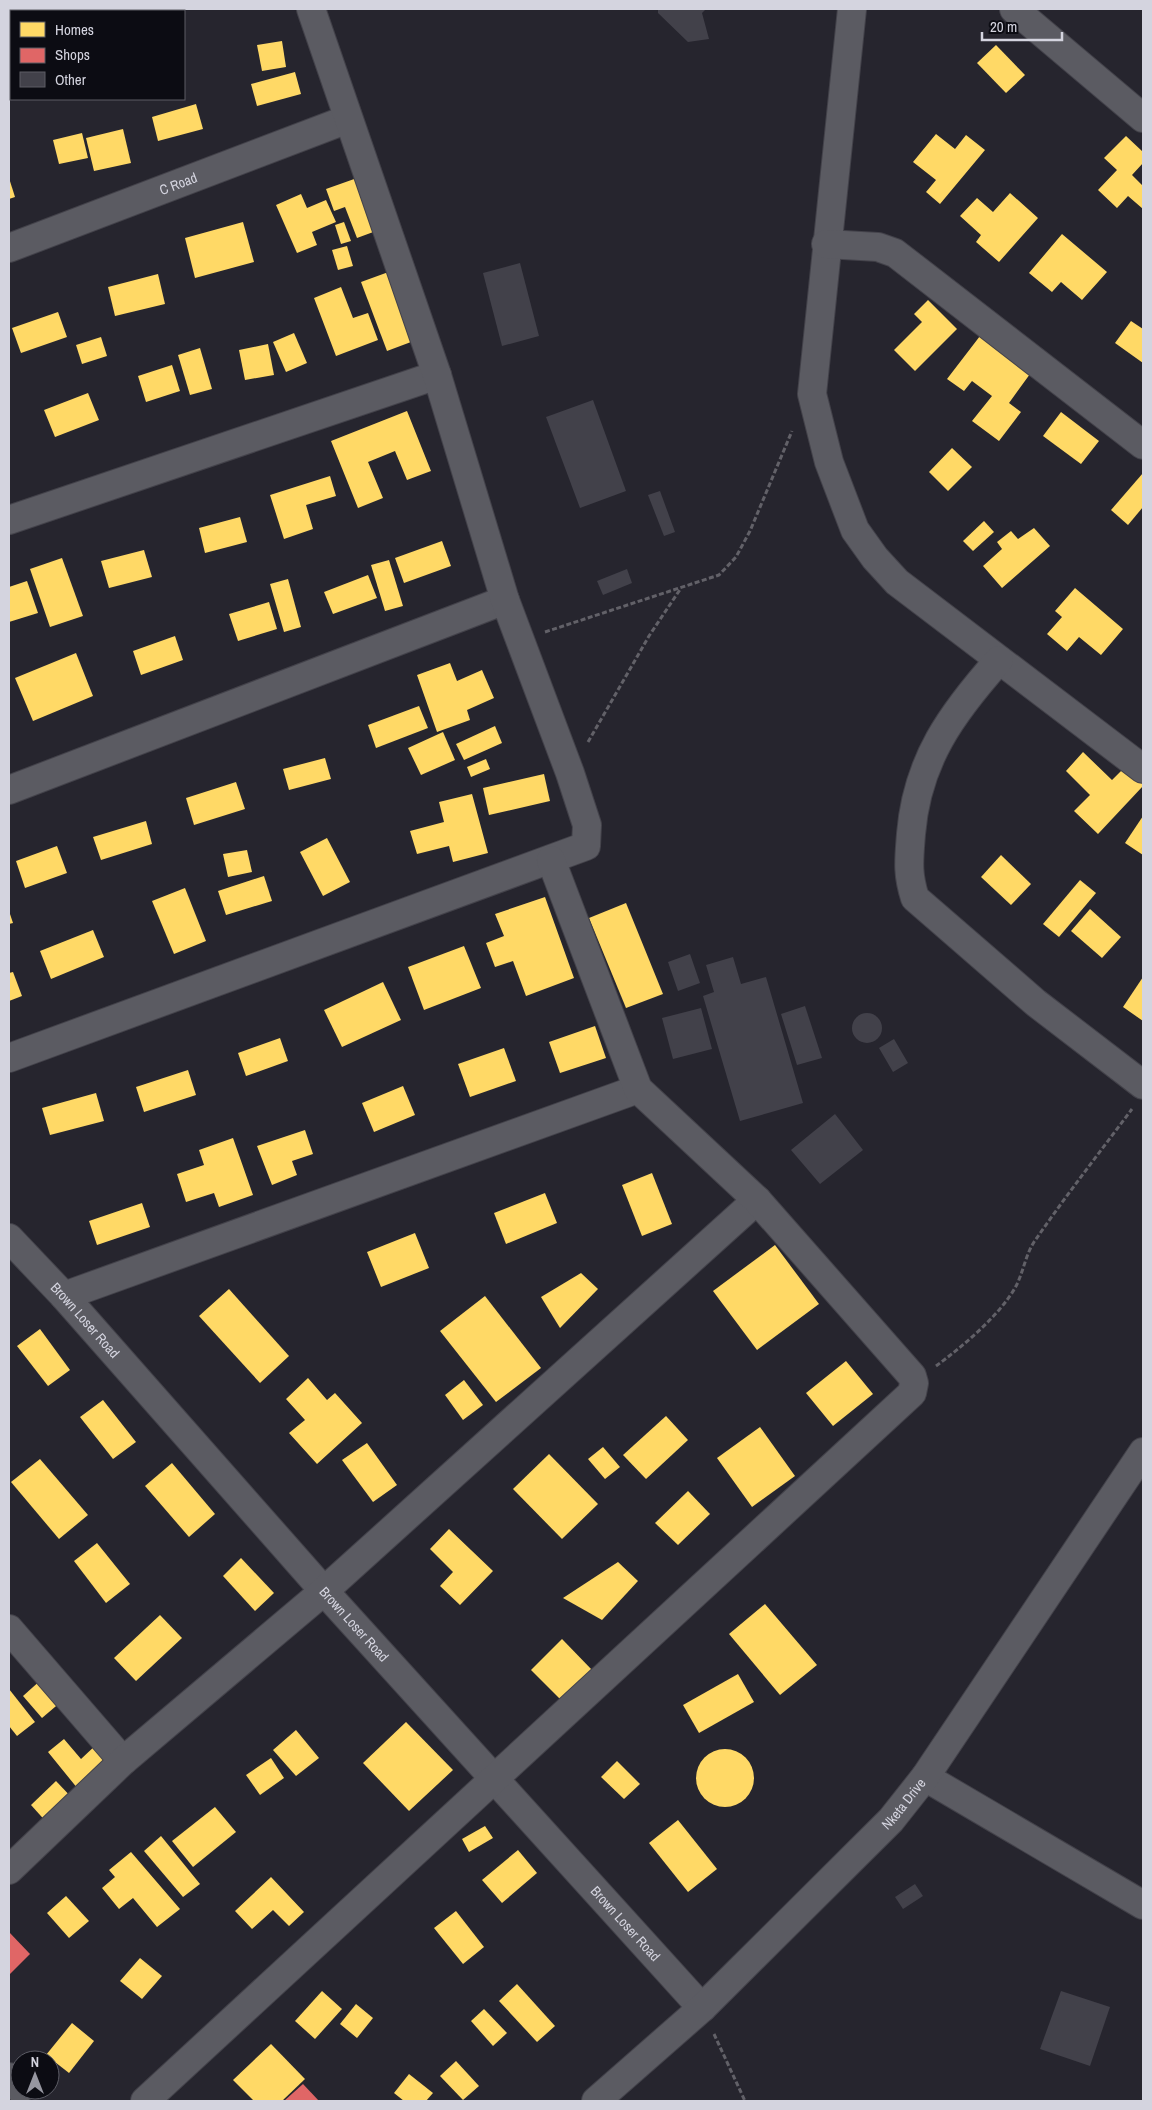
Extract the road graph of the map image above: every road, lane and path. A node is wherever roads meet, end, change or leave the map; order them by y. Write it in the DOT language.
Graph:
graph roads {
  1 [pos="311,9"];
  2 [pos="852,9"];
  3 [pos="1014,9"];
  4 [pos="1143,118"];
  5 [pos="348,119"];
  6 [pos="826,244"];
  7 [pos="9,248"];
  8 [pos="437,374"];
  9 [pos="812,394"];
  10 [pos="1143,445"];
  11 [pos="9,520"];
  12 [pos="681,588"];
  13 [pos="505,600"];
  14 [pos="520,639"];
  15 [pos="999,660"];
  16 [pos="1143,769"];
  17 [pos="570,773"];
  18 [pos="9,790"];
  19 [pos="551,860"];
  20 [pos="9,1058"];
  21 [pos="638,1090"];
  22 [pos="1140,1094"];
  23 [pos="756,1200"];
  24 [pos="9,1238"];
  25 [pos="64,1296"];
  26 [pos="914,1383"];
  27 [pos="1143,1452"];
  28 [pos="324,1591"];
  29 [pos="9,1629"];
  30 [pos="123,1761"];
  31 [pos="925,1777"];
  32 [pos="495,1780"];
  33 [pos="9,1870"];
  34 [pos="1143,1905"];
  35 [pos="702,2008"];
  36 [pos="145,2101"];
  37 [pos="596,2101"];
  38 [pos="745,2101"];
  1 -- 5 [label="street"];
  2 -- 6 [label="street"];
  3 -- 4 [label="street"];
  5 -- 7 [label="street, C Road"];
  5 -- 8 [label="street"];
  6 -- 9 [label="street"];
  6 -- 10 [label="street"];
  8 -- 11 [label="street"];
  8 -- 13 [label="street"];
  9 -- 12 [label="path"];
  9 -- 15 [label="street"];
  12 -- 14 [label="path"];
  12 -- 17 [label="path"];
  13 -- 14 [label="street"];
  13 -- 18 [label="street"];
  14 -- 17 [label="street"];
  15 -- 16 [label="street"];
  15 -- 22 [label="street"];
  17 -- 19 [label="street"];
  19 -- 20 [label="street"];
  19 -- 21 [label="street"];
  21 -- 23 [label="street"];
  21 -- 25 [label="street"];
  22 -- 26 [label="path"];
  23 -- 26 [label="street"];
  23 -- 28 [label="street"];
  24 -- 25 [label="street, Brown Loser Road"];
  25 -- 28 [label="street, Brown Loser Road"];
  26 -- 32 [label="street"];
  27 -- 31 [label="street, Nketa Drive"];
  28 -- 30 [label="street"];
  28 -- 32 [label="street, Brown Loser Road"];
  29 -- 30 [label="street"];
  30 -- 33 [label="street"];
  31 -- 34 [label="street"];
  31 -- 35 [label="street, Nketa Drive"];
  32 -- 35 [label="street, Brown Loser Road"];
  32 -- 36 [label="street"];
  35 -- 37 [label="street, Nketa Drive"];
  35 -- 38 [label="path"];
}
